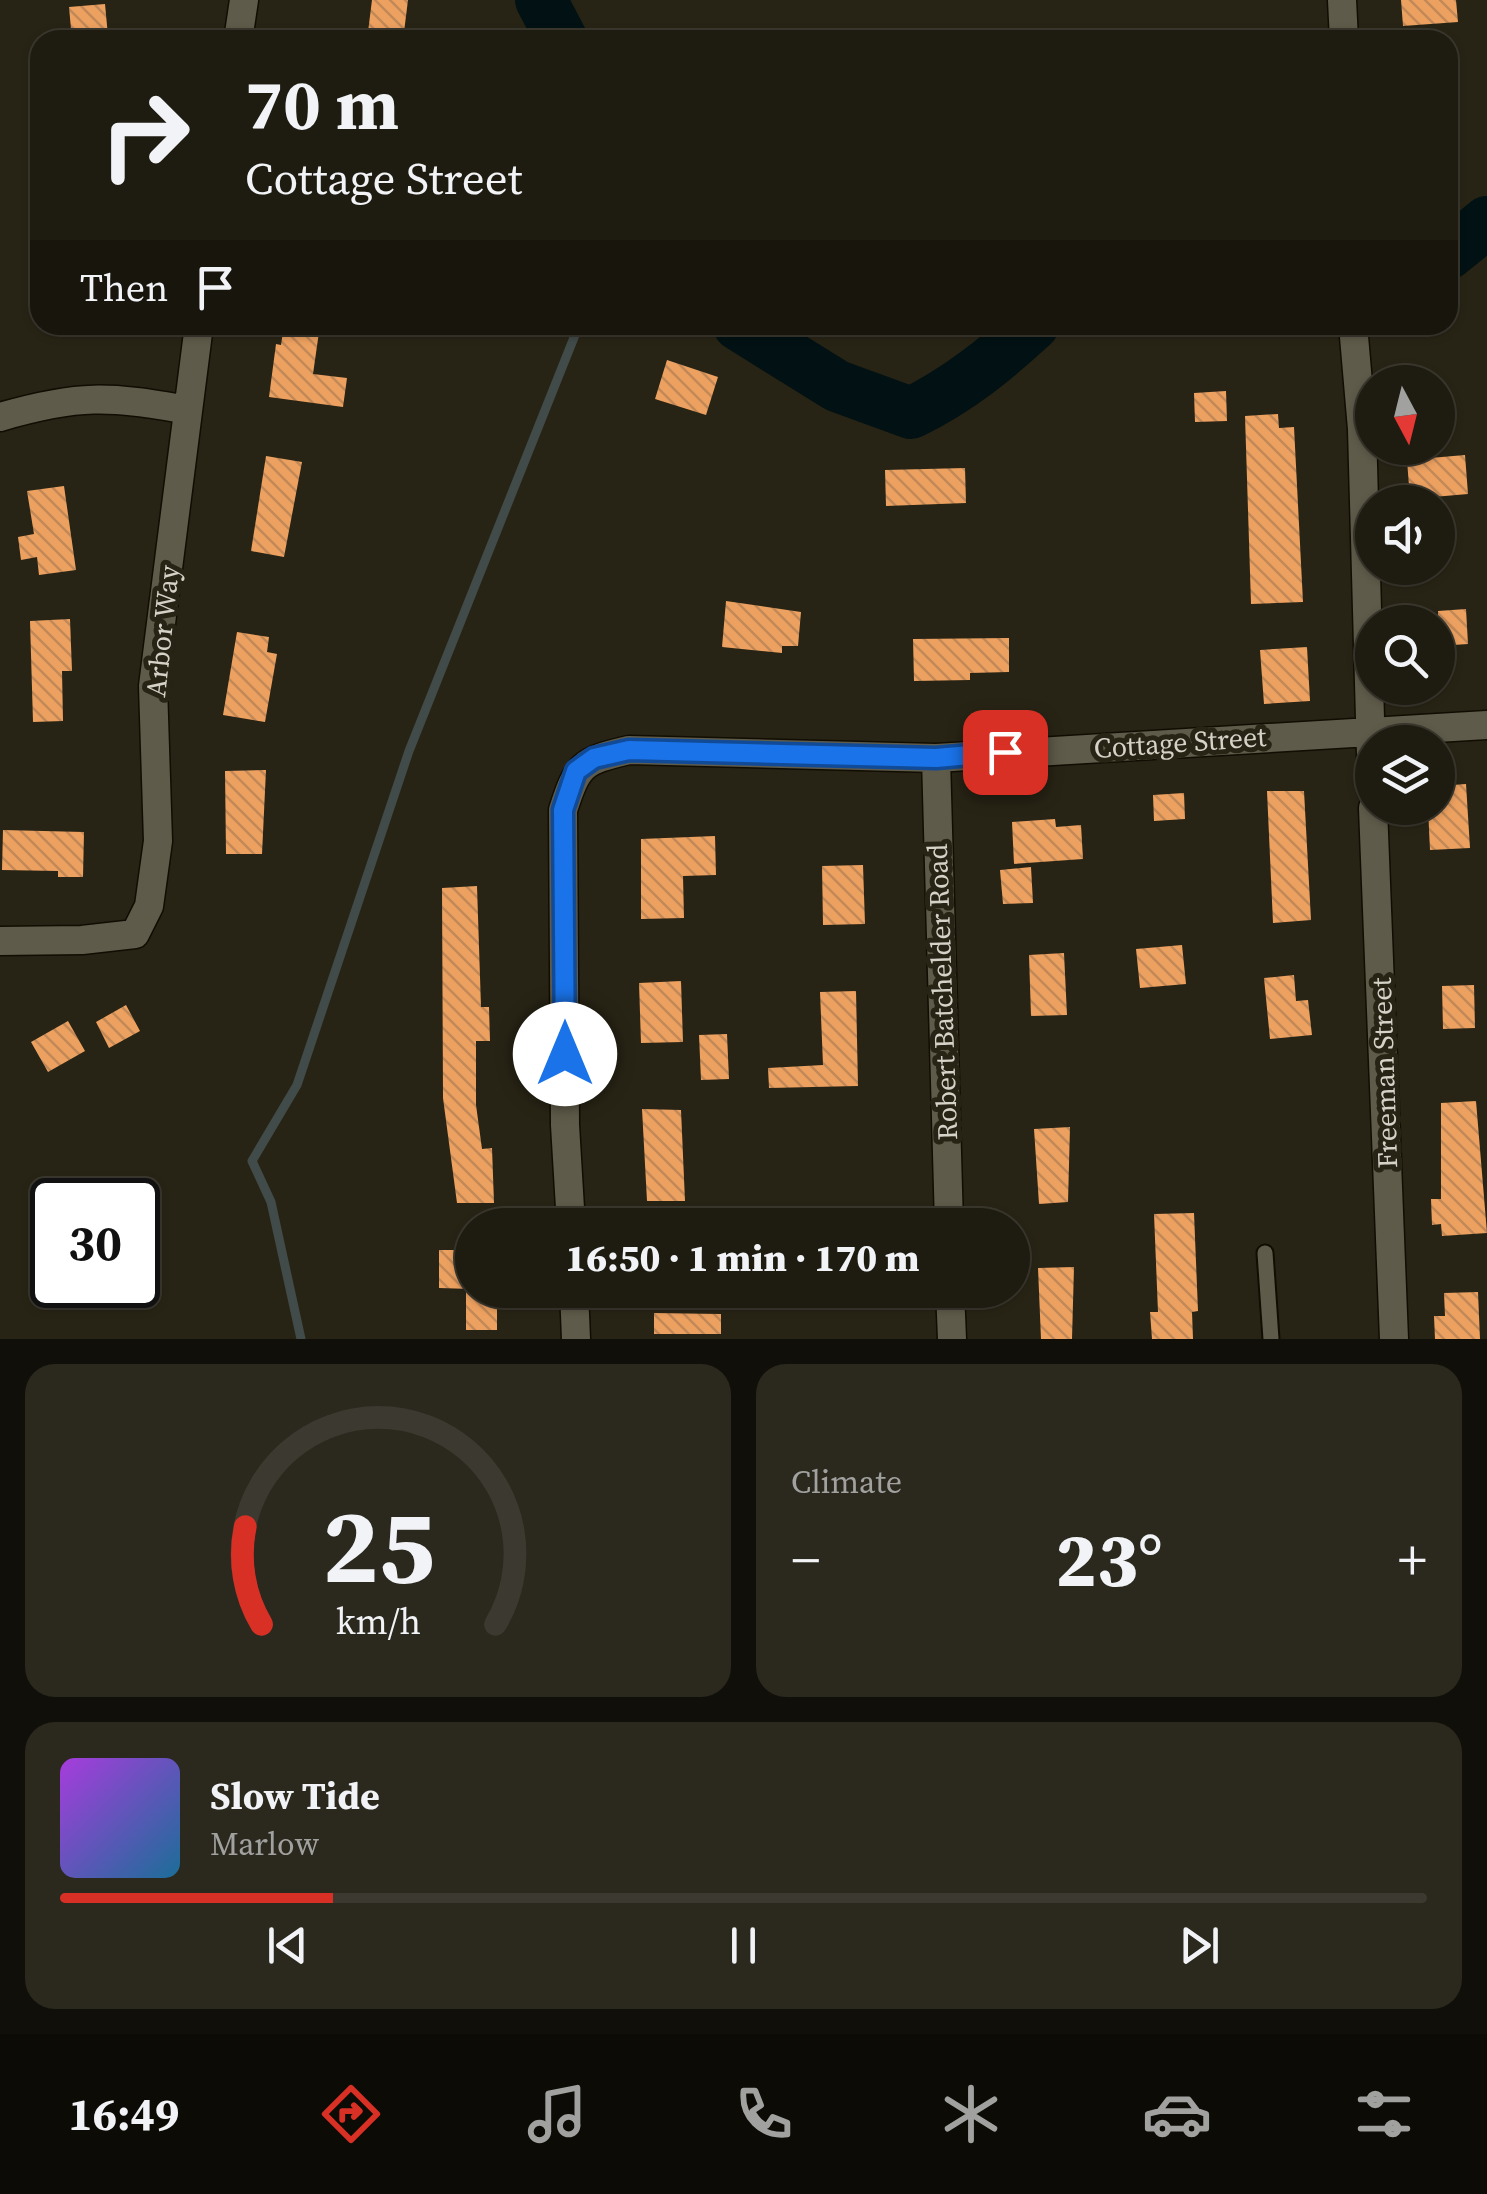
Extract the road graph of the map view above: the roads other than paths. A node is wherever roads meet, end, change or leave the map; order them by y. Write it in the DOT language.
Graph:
graph roads {
  1 [pos="244,0"];
  2 [pos="1342,0"];
  3 [pos="240,30"];
  4 [pos="1344,30"];
  5 [pos="198,335"];
  6 [pos="1355,335"];
  7 [pos="188,410"];
  8 [pos="0,417"];
  9 [pos="1369,725"];
  10 [pos="1487,725"];
  11 [pos="1455,727"];
  12 [pos="1355,732"];
  13 [pos="936,758"];
  14 [pos="1375,825"];
  15 [pos="0,941"];
  16 [pos="569,1208"];
  17 [pos="948,1208"];
  18 [pos="1266,1253"];
  19 [pos="575,1308"];
  20 [pos="951,1308"];
  21 [pos="576,1339"];
  22 [pos="952,1339"];
  23 [pos="1270,1339"];
  24 [pos="1394,1339"];
  1 -- 3 [label="street"];
  2 -- 4 [label="street"];
  5 -- 7 [label="street, Arbor Way"];
  6 -- 9 [label="street"];
  7 -- 8 [label="street"];
  7 -- 15 [label="street, Arbor Way"];
  10 -- 11 [label="street, Cottage Street"];
  12 -- 13 [label="street, Cottage Street"];
  13 -- 16 [label="street, Cottage Street"];
  13 -- 17 [label="street, Robert Batchelder Road"];
  14 -- 24 [label="street, Freeman Street"];
  18 -- 23 [label="lane"];
  19 -- 21 [label="street"];
  20 -- 22 [label="street"];
}
